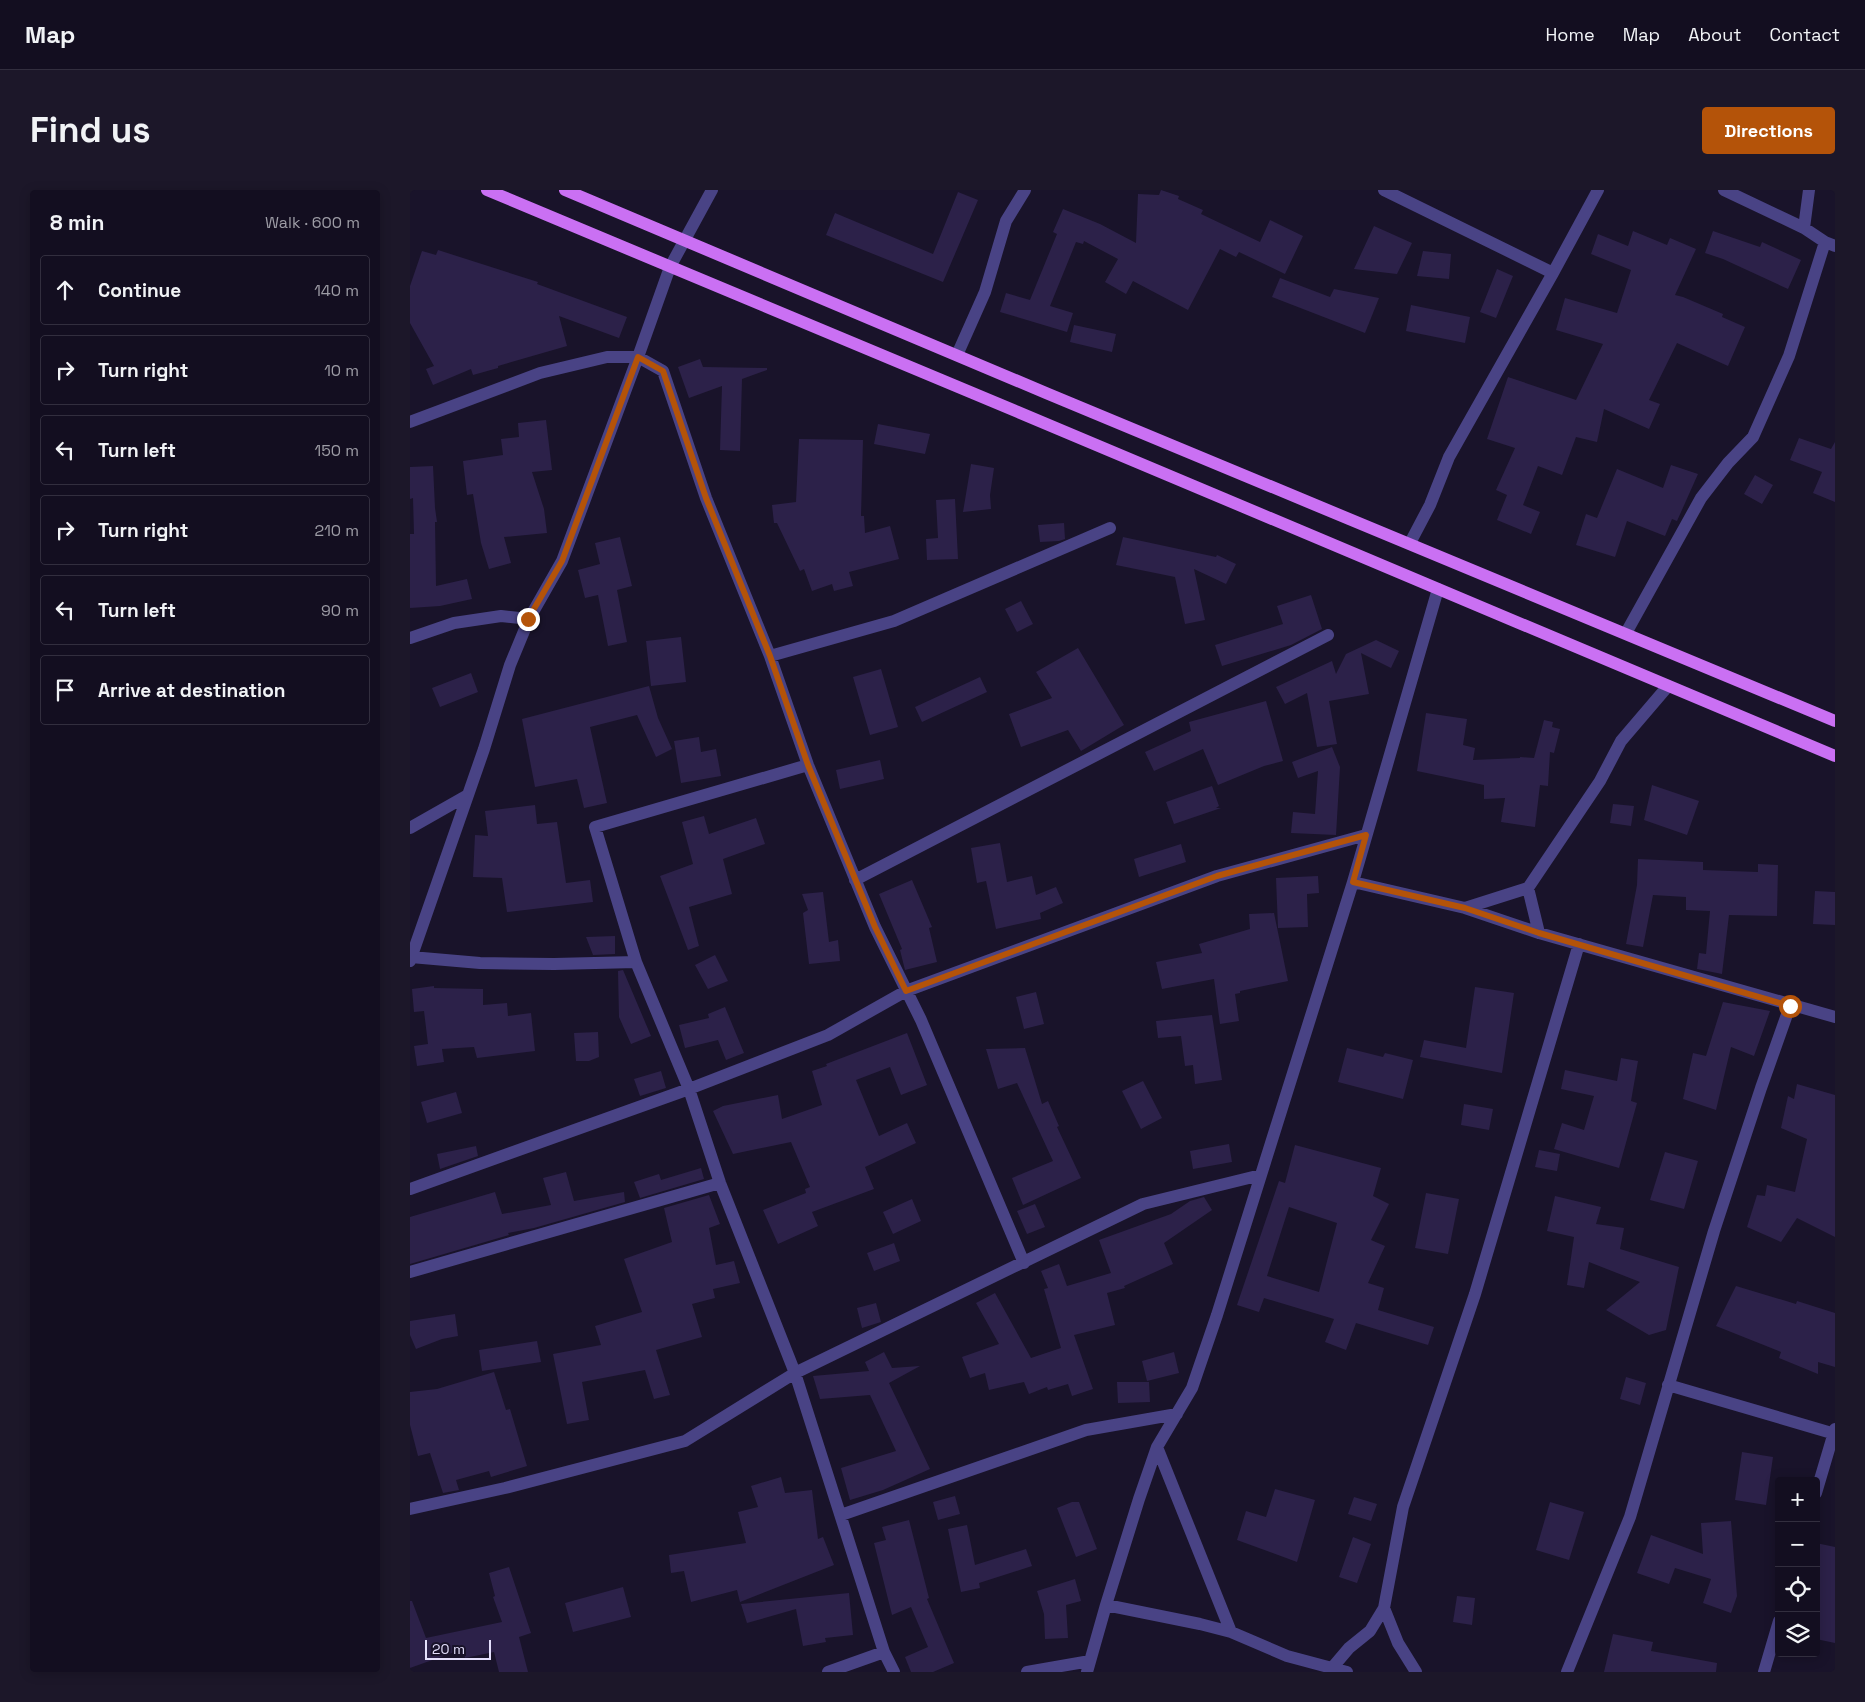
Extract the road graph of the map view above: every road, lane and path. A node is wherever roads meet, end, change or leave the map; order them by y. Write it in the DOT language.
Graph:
graph roads {
  1 [pos="487,190"];
  2 [pos="566,190"];
  3 [pos="712,190"];
  4 [pos="1025,190"];
  5 [pos="1384,190"];
  6 [pos="1598,190"];
  7 [pos="1724,190"];
  8 [pos="1809,190"];
  9 [pos="1804,228"];
  10 [pos="684,239"];
  11 [pos="1830,244"];
  12 [pos="670,266"];
  13 [pos="1553,273"];
  14 [pos="957,355"];
  15 [pos="638,357"];
  16 [pos="410,422"];
  17 [pos="1110,528"];
  18 [pos="1410,543"];
  19 [pos="1438,589"];
  20 [pos="528,619"];
  21 [pos="1626,633"];
  22 [pos="1328,635"];
  23 [pos="410,638"];
  24 [pos="770,656"];
  25 [pos="1668,686"];
  26 [pos="1835,721"];
  27 [pos="1835,756"];
  28 [pos="808,765"];
  29 [pos="468,795"];
  30 [pos="410,828"];
  31 [pos="1366,835"];
  32 [pos="855,880"];
  33 [pos="1353,882"];
  34 [pos="1528,888"];
  35 [pos="1465,908"];
  36 [pos="1539,933"];
  37 [pos="1579,944"];
  38 [pos="411,959"];
  39 [pos="636,962"];
  40 [pos="906,991"];
  41 [pos="1790,1006"];
  42 [pos="1835,1017"];
  43 [pos="689,1090"];
  44 [pos="1261,1175"];
  45 [pos="720,1183"];
  46 [pos="410,1189"];
  47 [pos="1024,1263"];
  48 [pos="410,1272"];
  49 [pos="795,1373"];
  50 [pos="1668,1385"];
  51 [pos="1177,1414"];
  52 [pos="1834,1432"];
  53 [pos="1157,1447"];
  54 [pos="1820,1479"];
  55 [pos="410,1509"];
  56 [pos="841,1515"];
  57 [pos="1106,1605"];
  58 [pos="1384,1608"];
  59 [pos="1231,1632"];
  60 [pos="1775,1634"];
  61 [pos="884,1652"];
  62 [pos="1089,1666"];
  63 [pos="1332,1668"];
  64 [pos="828,1672"];
  65 [pos="894,1672"];
  66 [pos="1027,1672"];
  67 [pos="1348,1672"];
  68 [pos="1416,1672"];
  69 [pos="1567,1672"];
  70 [pos="1764,1672"];
  1 -- 12 [label="main road"];
  2 -- 10 [label="main road"];
  3 -- 10 [label="street"];
  4 -- 14 [label="street"];
  5 -- 13 [label="street"];
  6 -- 13 [label="street"];
  7 -- 9 [label="street"];
  8 -- 9 [label="street"];
  9 -- 11 [label="street"];
  10 -- 12 [label="street"];
  10 -- 14 [label="main road"];
  11 -- 21 [label="street"];
  12 -- 15 [label="street"];
  12 -- 19 [label="main road"];
  13 -- 18 [label="street"];
  14 -- 18 [label="main road"];
  15 -- 16 [label="street"];
  15 -- 20 [label="street"];
  15 -- 24 [label="street"];
  17 -- 24 [label="street"];
  18 -- 21 [label="main road"];
  19 -- 25 [label="main road"];
  19 -- 31 [label="street"];
  20 -- 23 [label="street"];
  20 -- 29 [label="street"];
  21 -- 26 [label="main road"];
  22 -- 32 [label="street"];
  24 -- 28 [label="street"];
  25 -- 27 [label="main road"];
  25 -- 34 [label="street"];
  28 -- 32 [label="street"];
  28 -- 39 [label="street"];
  29 -- 30 [label="street"];
  29 -- 38 [label="street"];
  31 -- 33 [label="street"];
  31 -- 40 [label="street"];
  32 -- 40 [label="street"];
  33 -- 35 [label="street"];
  33 -- 44 [label="street"];
  34 -- 35 [label="street"];
  34 -- 36 [label="street"];
  35 -- 36 [label="street"];
  36 -- 37 [label="street"];
  37 -- 41 [label="street"];
  37 -- 58 [label="street"];
  38 -- 39 [label="street"];
  39 -- 43 [label="street"];
  40 -- 43 [label="street"];
  40 -- 47 [label="street"];
  41 -- 42 [label="street"];
  41 -- 50 [label="street"];
  43 -- 45 [label="street"];
  43 -- 46 [label="street"];
  44 -- 47 [label="street"];
  44 -- 51 [label="street"];
  45 -- 48 [label="street"];
  45 -- 49 [label="street"];
  47 -- 49 [label="street"];
  49 -- 55 [label="street"];
  49 -- 56 [label="street"];
  50 -- 52 [label="street"];
  50 -- 69 [label="street"];
  51 -- 53 [label="street"];
  51 -- 56 [label="street"];
  52 -- 54 [label="street"];
  53 -- 57 [label="street"];
  53 -- 59 [label="street"];
  56 -- 61 [label="street"];
  57 -- 59 [label="street"];
  57 -- 62 [label="street"];
  58 -- 63 [label="street"];
  58 -- 68 [label="street"];
  59 -- 63 [label="street"];
  60 -- 70 [label="street"];
  61 -- 64 [label="street"];
  61 -- 65 [label="street"];
  62 -- 66 [label="street"];
  63 -- 67 [label="street"];
}
